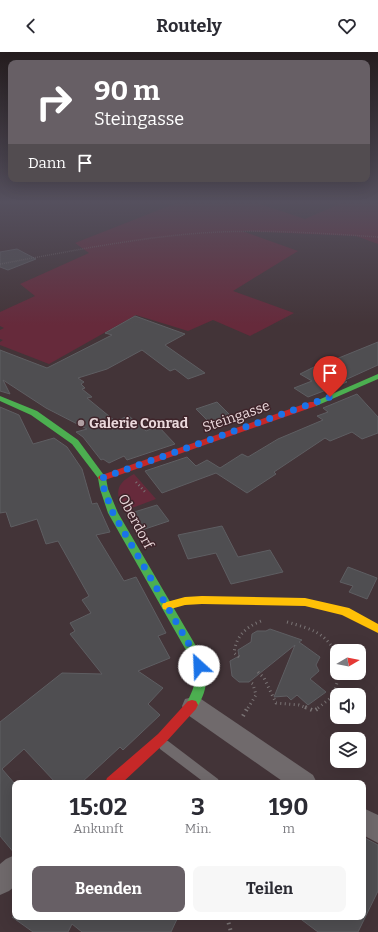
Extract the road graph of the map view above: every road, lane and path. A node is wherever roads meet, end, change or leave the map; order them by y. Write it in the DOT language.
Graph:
graph roads {
  1 [pos="116,243"];
  2 [pos="0,264"];
  3 [pos="378,376"];
  4 [pos="0,398"];
  5 [pos="102,478"];
  6 [pos="167,606"];
  7 [pos="264,620"];
  8 [pos="284,621"];
  9 [pos="378,628"];
  10 [pos="331,644"];
  11 [pos="239,657"];
  12 [pos="258,672"];
  13 [pos="339,680"];
  14 [pos="250,682"];
  15 [pos="193,706"];
  16 [pos="232,734"];
  17 [pos="159,741"];
  18 [pos="115,780"];
  19 [pos="210,780"];
  20 [pos="301,780"];
  21 [pos="366,822"];
  22 [pos="378,830"];
  23 [pos="12,871"];
  24 [pos="0,882"];
  25 [pos="228,920"];
  26 [pos="231,932"];
  1 -- 2 [label="path"];
  3 -- 5 [label="street, Steingasse"];
  4 -- 5 [label="street, Oberdorf"];
  5 -- 6 [label="street, Oberdorf"];
  6 -- 9 [label="street"];
  6 -- 15 [label="street, Oberdorf"];
  7 -- 11 [label="path"];
  8 -- 10 [label="path"];
  12 -- 13 [label="path"];
  14 -- 16 [label="path"];
  15 -- 16 [label="street"];
  15 -- 17 [label="street"];
  16 -- 20 [label="street"];
  17 -- 18 [label="street"];
  17 -- 19 [label="lane"];
  21 -- 22 [label="street"];
  23 -- 24 [label="street"];
  25 -- 26 [label="path"];
}
